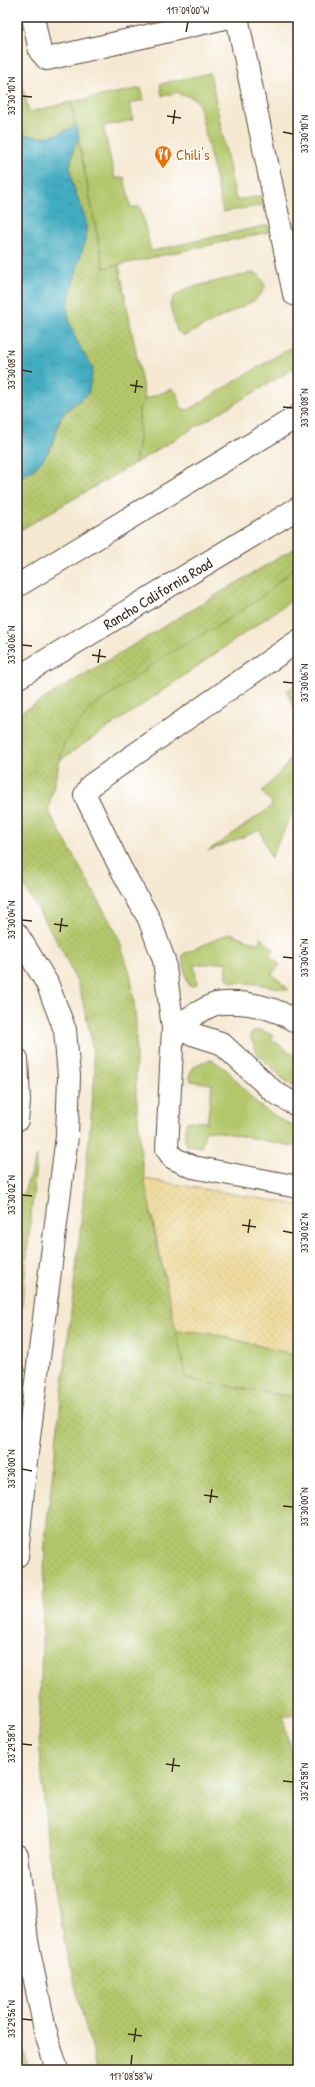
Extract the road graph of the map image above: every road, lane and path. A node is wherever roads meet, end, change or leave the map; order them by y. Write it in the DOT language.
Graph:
graph roads {
  1 [pos="33,17"];
  2 [pos="229,17"];
  3 [pos="237,17"];
  4 [pos="298,292"];
  5 [pos="298,416"];
  6 [pos="298,508"];
  7 [pos="17,586"];
  8 [pos="298,641"];
  9 [pos="17,678"];
  10 [pos="17,934"];
  11 [pos="298,1023"];
  12 [pos="173,1028"];
  13 [pos="17,1059"];
  14 [pos="298,1106"];
  15 [pos="17,1120"];
  16 [pos="298,1187"];
  17 [pos="17,1556"];
  18 [pos="17,1855"];
  19 [pos="56,2070"];
  1 -- 2 [label="main road"];
  3 -- 4 [label="main road"];
  5 -- 7 [label="main road"];
  6 -- 9 [label="main road, Rancho California Road"];
  8 -- 12 [label="main road"];
  10 -- 17 [label="main road"];
  11 -- 12 [label="main road"];
  12 -- 14 [label="main road"];
  12 -- 16 [label="main road"];
  13 -- 15 [label="main road"];
  18 -- 19 [label="main road"];
}
